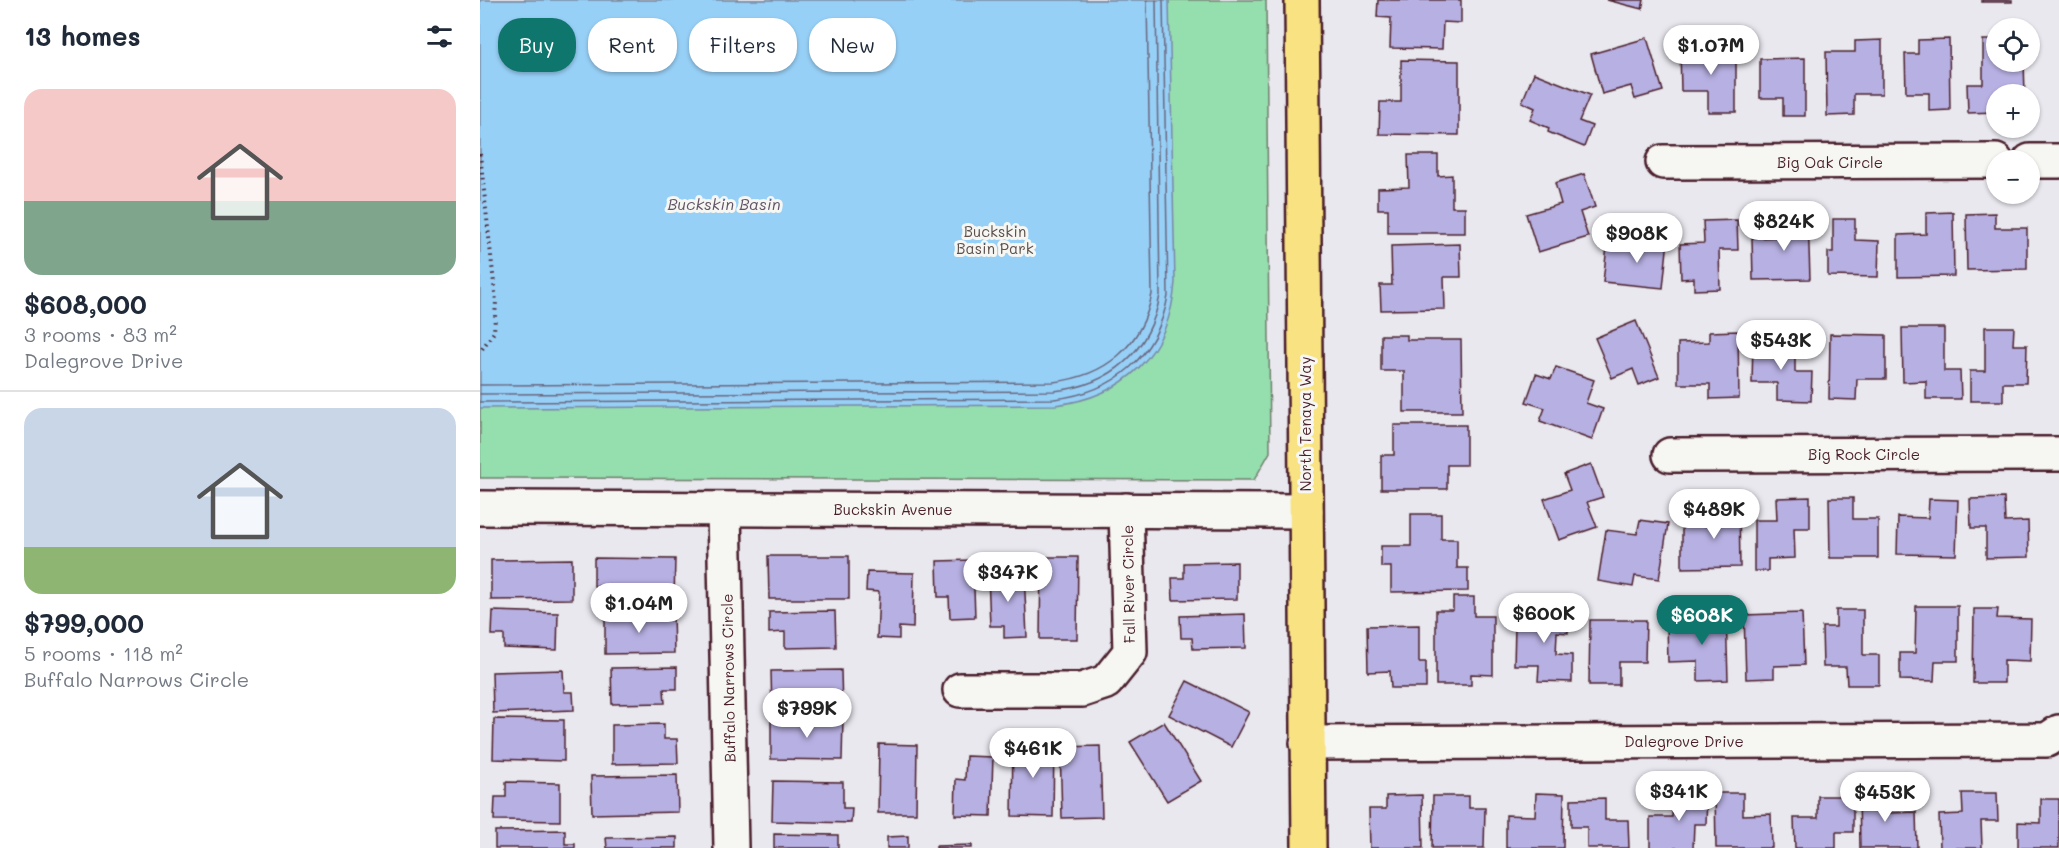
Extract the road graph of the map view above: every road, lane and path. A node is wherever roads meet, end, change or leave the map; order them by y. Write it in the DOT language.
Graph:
graph roads {
  1 [pos="1302,0"];
  2 [pos="480,154"];
  3 [pos="1986,161"];
  4 [pos="2040,161"];
  5 [pos="2059,161"];
  6 [pos="1663,162"];
  7 [pos="480,352"];
  8 [pos="2059,454"];
  9 [pos="1670,455"];
  10 [pos="480,508"];
  11 [pos="724,509"];
  12 [pos="1126,510"];
  13 [pos="1306,511"];
  14 [pos="960,690"];
  15 [pos="2059,732"];
  16 [pos="1307,743"];
  17 [pos="731,848"];
  18 [pos="1309,848"];
  1 -- 13 [label="main road, North Tenaya Way"];
  2 -- 7 [label="path"];
  3 -- 6 [label="street, Big Oak Circle"];
  4 -- 5 [label="street"];
  8 -- 9 [label="street, Big Rock Circle"];
  10 -- 11 [label="street, Buckskin Avenue"];
  11 -- 12 [label="street, Buckskin Avenue"];
  11 -- 17 [label="street, Buffalo Narrows Circle"];
  12 -- 13 [label="street, Buckskin Avenue"];
  12 -- 14 [label="street, Fall River Circle"];
  13 -- 16 [label="main road, North Tenaya Way"];
  15 -- 16 [label="street, Dalegrove Drive"];
  16 -- 18 [label="main road, North Tenaya Way"];
}
